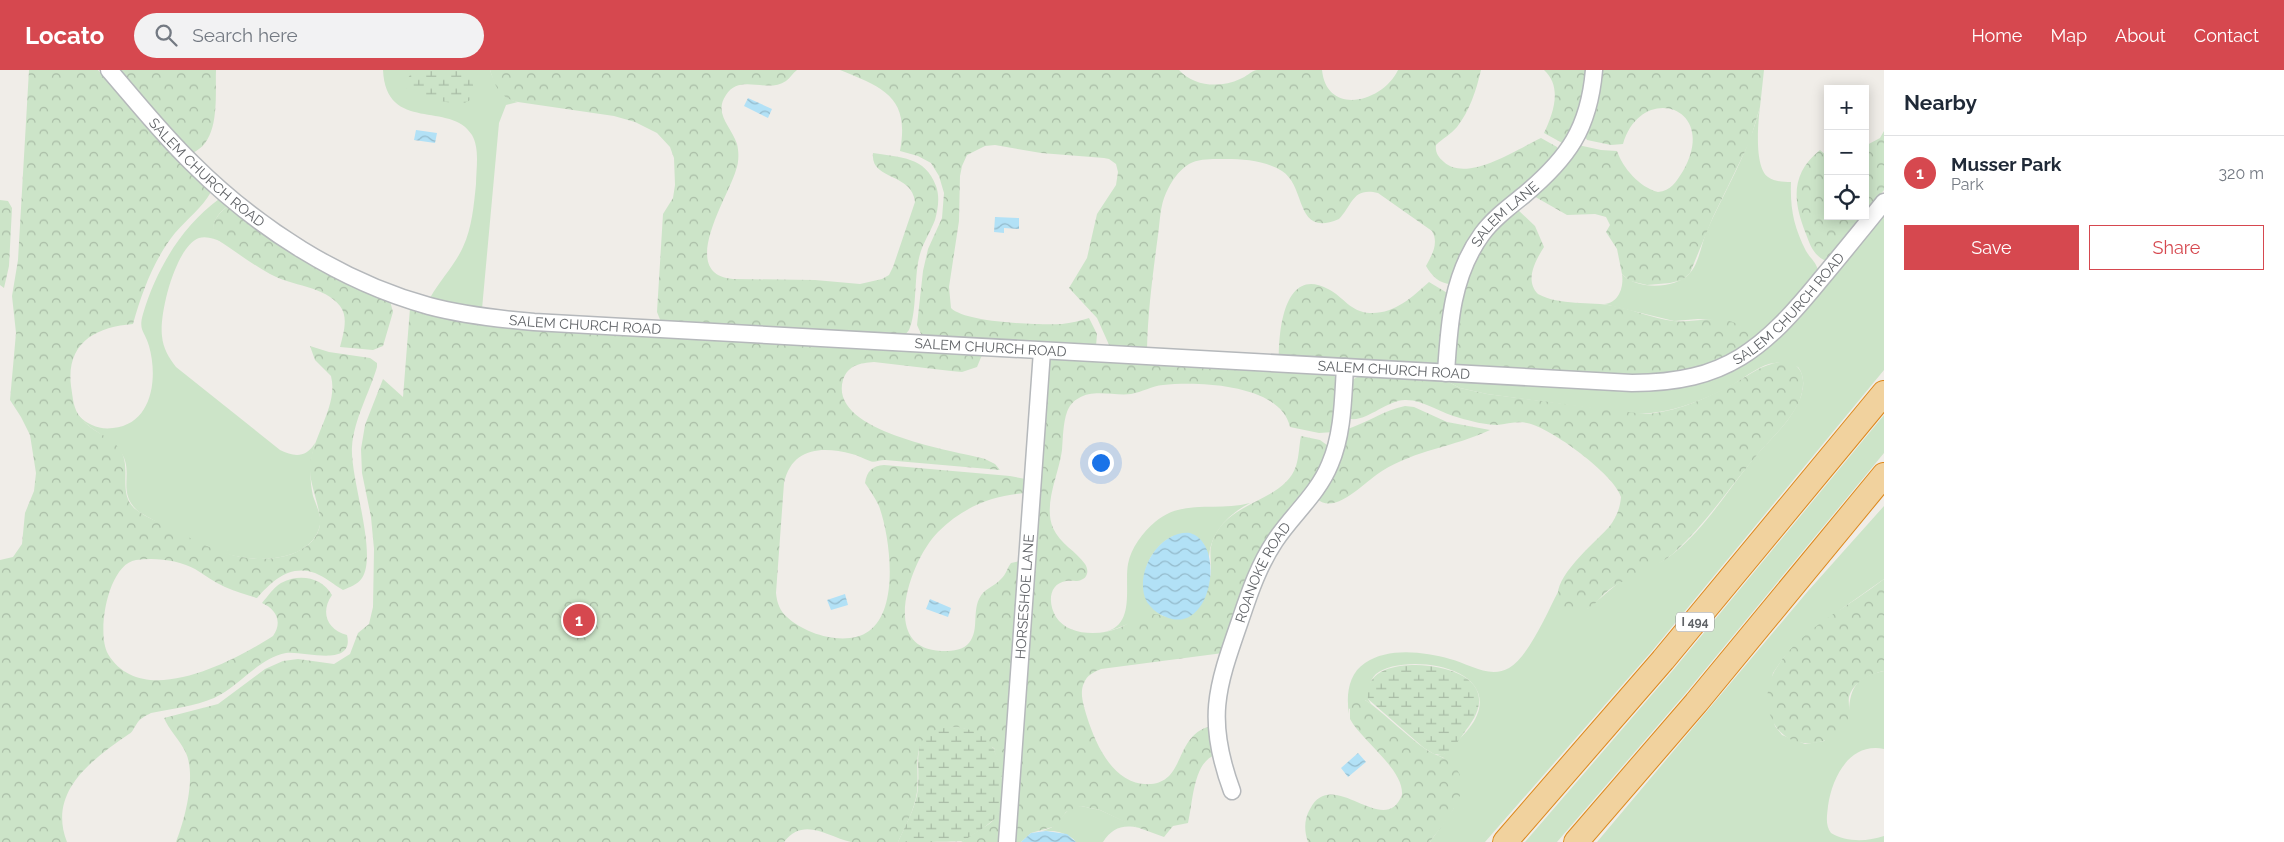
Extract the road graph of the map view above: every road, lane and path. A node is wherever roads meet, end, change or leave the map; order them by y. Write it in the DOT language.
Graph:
graph roads {
  1 [pos="108,70"];
  2 [pos="1594,70"];
  3 [pos="1884,202"];
  4 [pos="1042,351"];
  5 [pos="1346,367"];
  6 [pos="1446,373"];
  7 [pos="1883,394"];
  8 [pos="1884,475"];
  9 [pos="1884,494"];
  10 [pos="1797,582"];
  11 [pos="1232,791"];
  12 [pos="1007,842"];
  13 [pos="1505,842"];
  14 [pos="1576,842"];
  1 -- 4 [label="street, SALEM CHURCH ROAD"];
  2 -- 6 [label="street, SALEM LANE"];
  3 -- 6 [label="street, SALEM CHURCH ROAD"];
  4 -- 5 [label="street, SALEM CHURCH ROAD"];
  4 -- 12 [label="street, HORSESHOE LANE"];
  5 -- 6 [label="street, SALEM CHURCH ROAD"];
  5 -- 11 [label="street, ROANOKE ROAD"];
  7 -- 13 [label="highway, I 494"];
  8 -- 10 [label="highway"];
  9 -- 10 [label="highway"];
  10 -- 14 [label="highway"];
}
